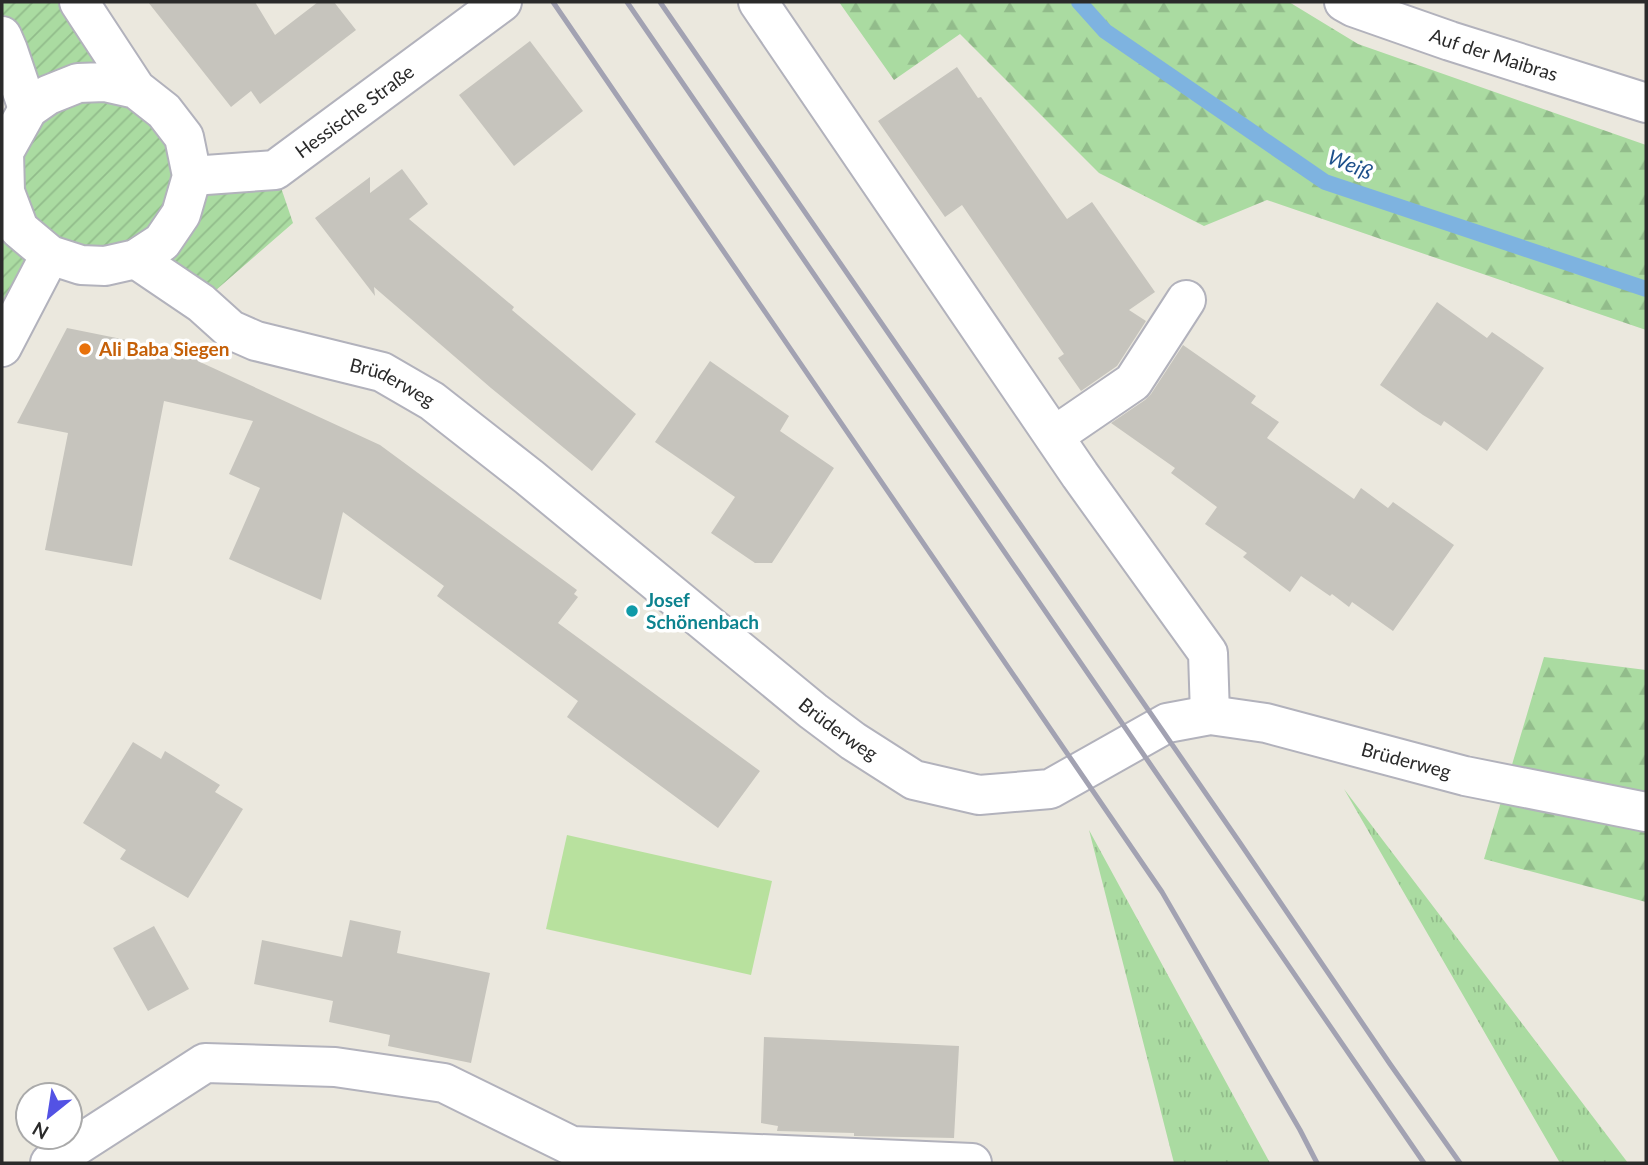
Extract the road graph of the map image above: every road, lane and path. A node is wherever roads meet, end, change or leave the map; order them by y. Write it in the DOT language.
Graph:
graph roads {
  1 [pos="79,2"];
  2 [pos="502,2"];
  3 [pos="758,2"];
  4 [pos="1344,2"];
  5 [pos="2,36"];
  6 [pos="136,89"];
  7 [pos="1646,103"];
  8 [pos="28,109"];
  9 [pos="192,176"];
  10 [pos="3,192"];
  11 [pos="51,255"];
  12 [pos="136,259"];
  13 [pos="1186,300"];
  14 [pos="2,347"];
  15 [pos="1054,436"];
  16 [pos="1210,715"];
  17 [pos="1646,812"];
  18 [pos="50,1163"];
  19 [pos="972,1163"];
  1 -- 6 [label="street"];
  2 -- 9 [label="street, Hessische Straße"];
  3 -- 15 [label="street"];
  4 -- 7 [label="street, Auf der Maibras"];
  5 -- 8 [label="street"];
  6 -- 8 [label="street"];
  6 -- 9 [label="street"];
  8 -- 10 [label="street"];
  9 -- 12 [label="street"];
  10 -- 11 [label="street"];
  11 -- 12 [label="street"];
  11 -- 14 [label="street"];
  12 -- 16 [label="street, Brüderweg"];
  13 -- 15 [label="street"];
  15 -- 16 [label="street"];
  16 -- 17 [label="street, Brüderweg"];
  18 -- 19 [label="street"];
}
